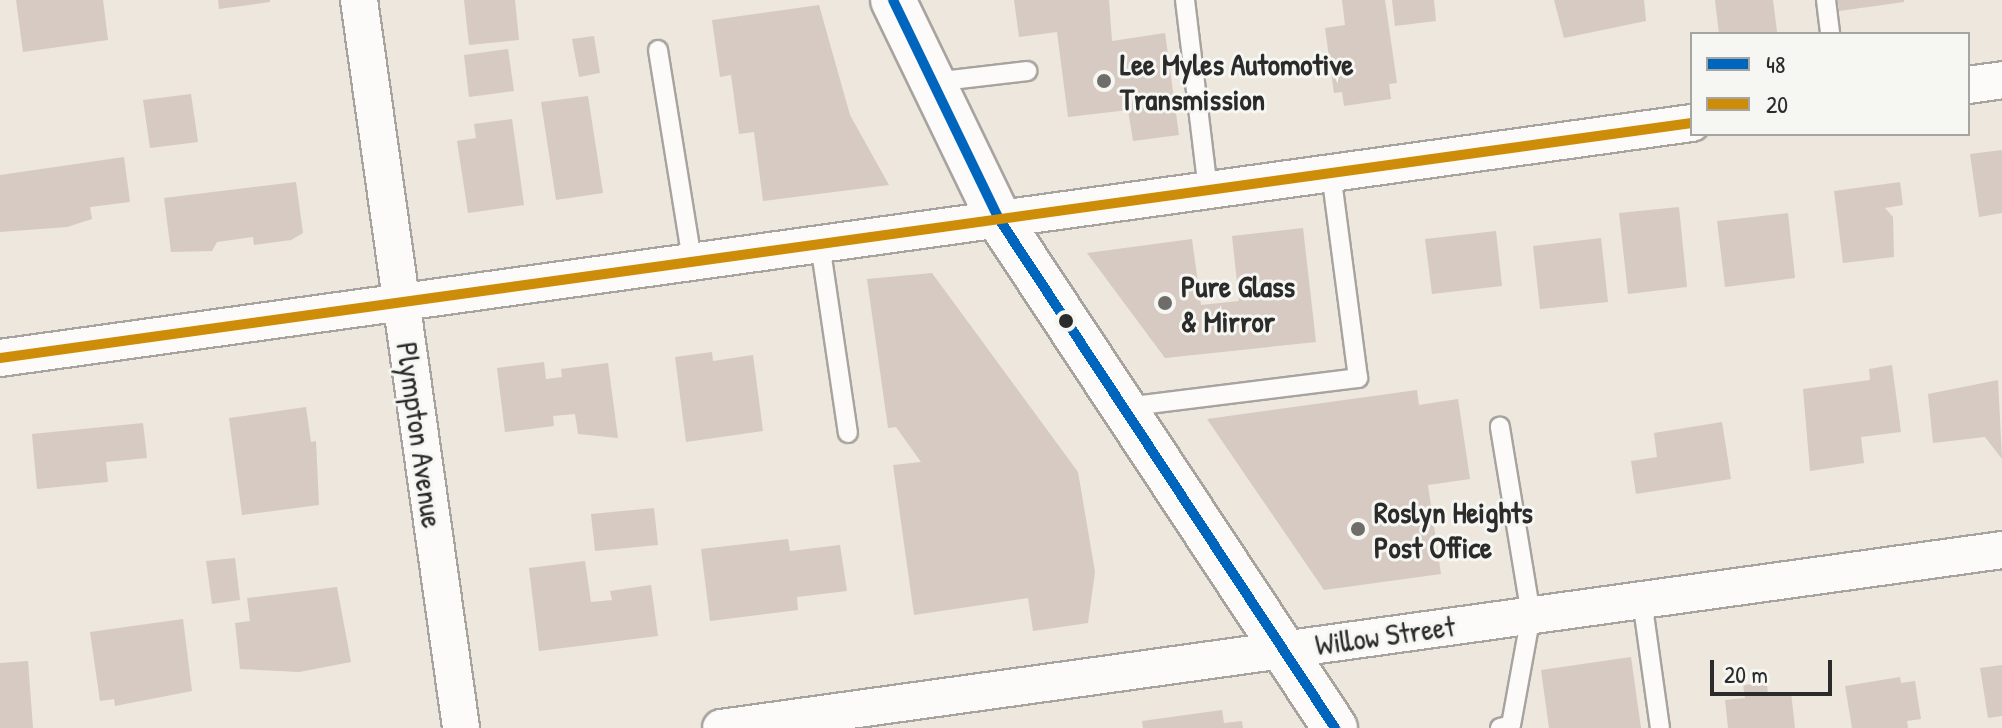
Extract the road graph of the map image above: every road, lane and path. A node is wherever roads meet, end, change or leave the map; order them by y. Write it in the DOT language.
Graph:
graph roads {
  1 [pos="359,0"];
  2 [pos="893,0"];
  3 [pos="1185,0"];
  4 [pos="1826,0"];
  5 [pos="1830,32"];
  6 [pos="658,50"];
  7 [pos="1027,71"];
  8 [pos="2002,80"];
  9 [pos="931,83"];
  10 [pos="1970,85"];
  11 [pos="1690,123"];
  12 [pos="1331,172"];
  13 [pos="1208,189"];
  14 [pos="999,219"];
  15 [pos="820,244"];
  16 [pos="692,261"];
  17 [pos="402,302"];
  18 [pos="0,358"];
  19 [pos="1122,407"];
  20 [pos="1500,427"];
  21 [pos="848,433"];
  22 [pos="2002,550"];
  23 [pos="1642,600"];
  24 [pos="1531,615"];
  25 [pos="1280,650"];
  26 [pos="461,728"];
  27 [pos="721,728"];
  28 [pos="1335,728"];
  29 [pos="1500,728"];
  30 [pos="1660,728"];
  1 -- 17 [label="street, Plympton Avenue"];
  2 -- 9 [label="main road"];
  3 -- 13 [label="lane"];
  4 -- 5 [label="lane"];
  6 -- 16 [label="lane"];
  7 -- 9 [label="lane"];
  8 -- 10 [label="street"];
  9 -- 14 [label="main road"];
  11 -- 12 [label="street"];
  12 -- 13 [label="street"];
  12 -- 19 [label="lane"];
  13 -- 14 [label="street"];
  14 -- 15 [label="street"];
  14 -- 19 [label="main road"];
  15 -- 16 [label="street"];
  15 -- 21 [label="lane"];
  16 -- 17 [label="street"];
  17 -- 18 [label="street"];
  17 -- 26 [label="street, Plympton Avenue"];
  19 -- 25 [label="main road"];
  20 -- 24 [label="lane"];
  22 -- 23 [label="street, Willow Street"];
  23 -- 24 [label="street, Willow Street"];
  23 -- 30 [label="lane"];
  24 -- 25 [label="street, Willow Street"];
  24 -- 29 [label="lane"];
  25 -- 27 [label="street, Willow Street"];
  25 -- 28 [label="main road"];
}
